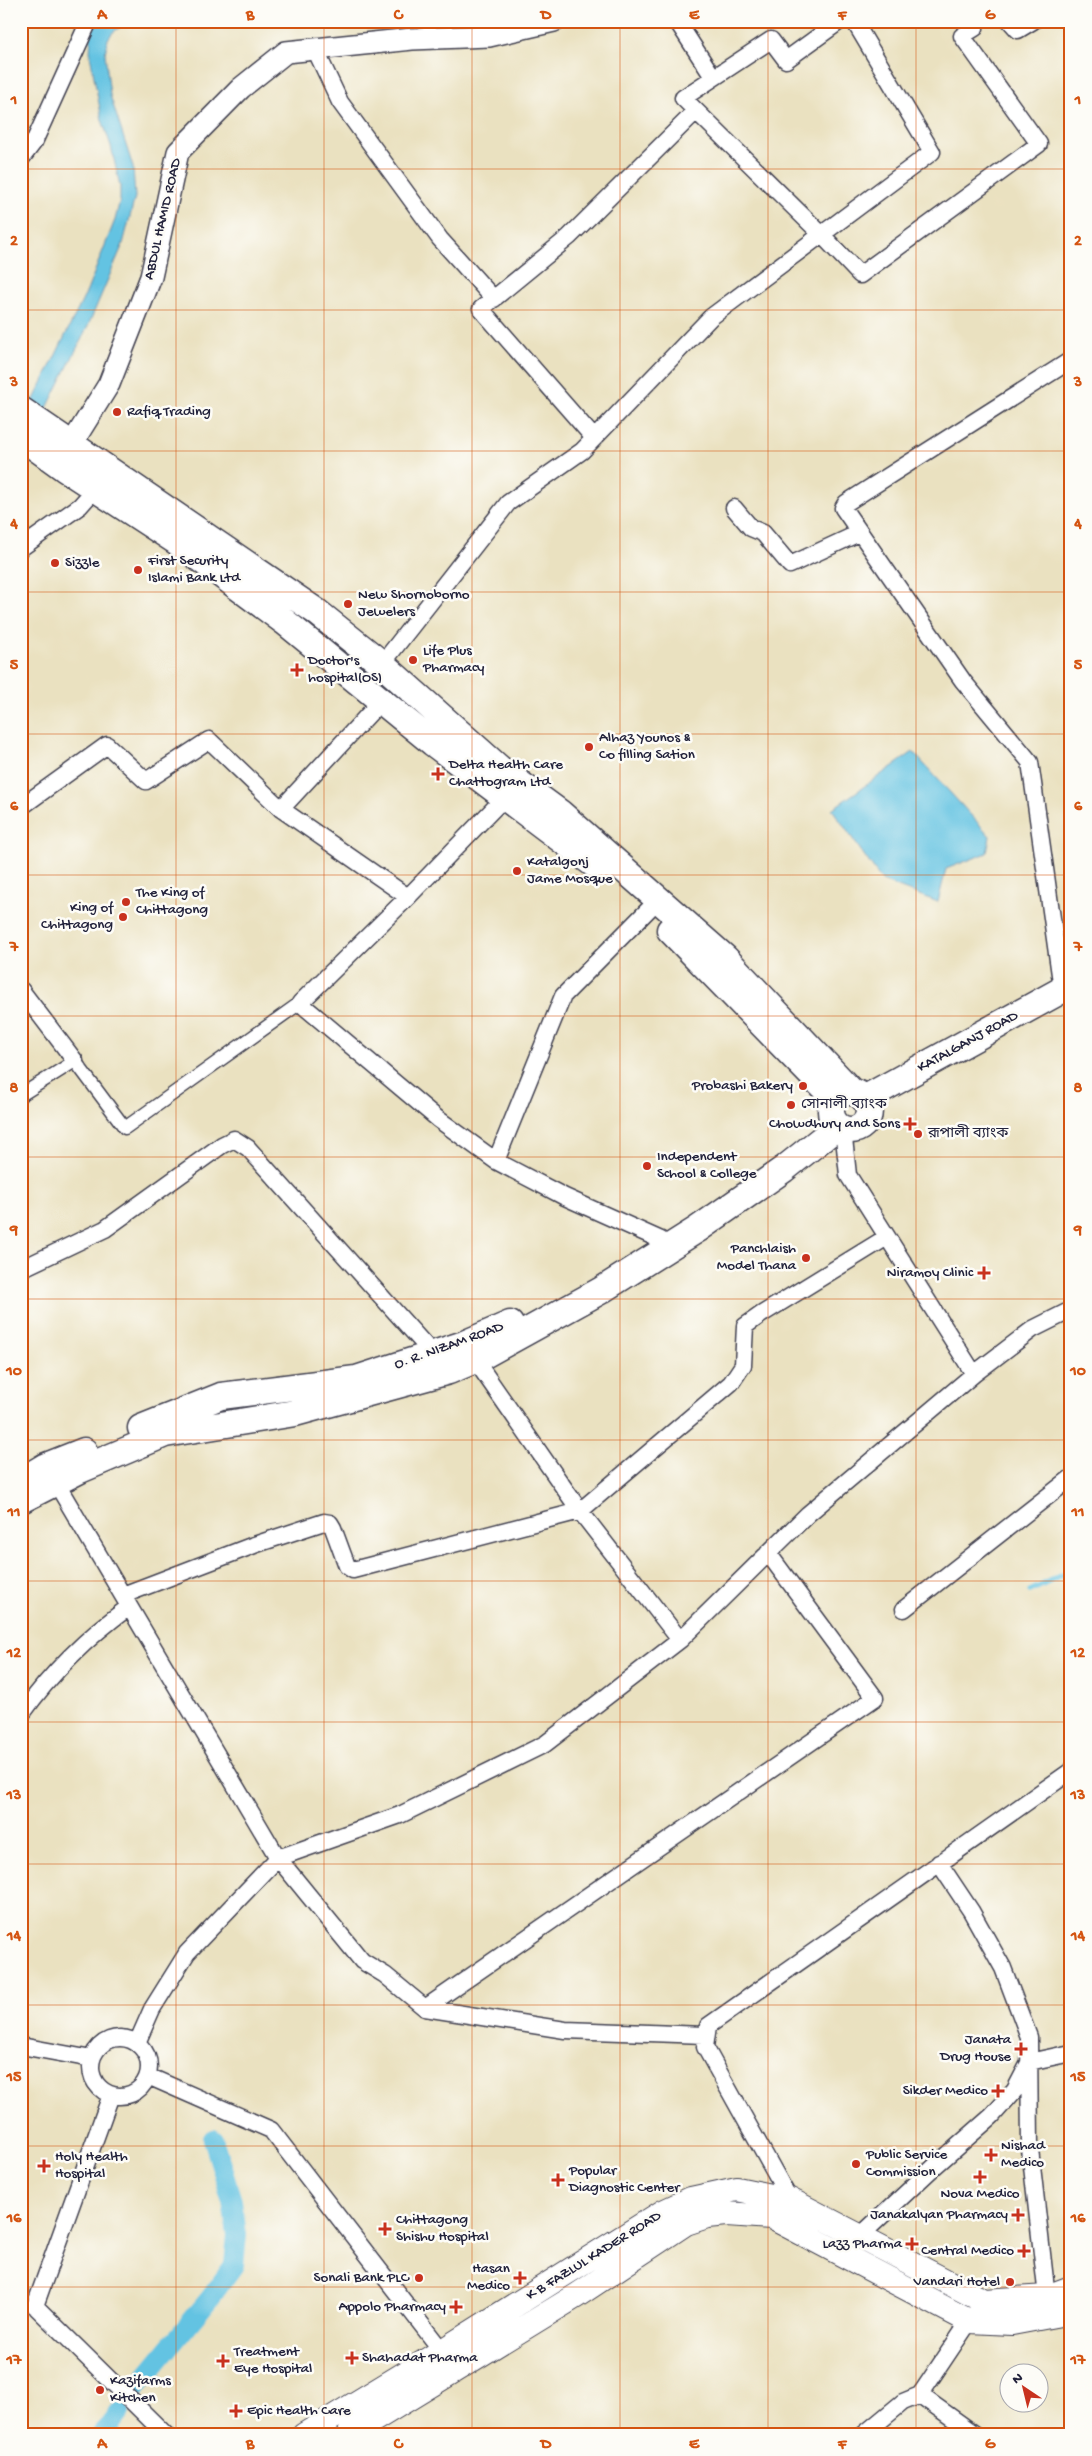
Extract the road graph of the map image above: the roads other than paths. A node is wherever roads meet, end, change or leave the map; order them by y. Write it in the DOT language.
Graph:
graph roads {
  1 [pos="89,21"];
  2 [pos="554,21"];
  3 [pos="677,21"];
  4 [pos="840,21"];
  5 [pos="854,21"];
  6 [pos="1010,21"];
  7 [pos="1033,21"];
  8 [pos="976,23"];
  9 [pos="315,49"];
  10 [pos="713,77"];
  11 [pos="696,110"];
  12 [pos="21,159"];
  13 [pos="822,235"];
  14 [pos="494,299"];
  15 [pos="1071,360"];
  16 [pos="21,410"];
  17 [pos="21,437"];
  18 [pos="594,438"];
  19 [pos="71,445"];
  20 [pos="95,488"];
  21 [pos="734,508"];
  22 [pos="859,533"];
  23 [pos="21,548"];
  24 [pos="382,664"];
  25 [pos="382,700"];
  26 [pos="505,798"];
  27 [pos="21,807"];
  28 [pos="281,809"];
  29 [pos="408,897"];
  30 [pos="649,908"];
  31 [pos="21,990"];
  32 [pos="1068,993"];
  33 [pos="300,1003"];
  34 [pos="75,1061"];
  35 [pos="21,1095"];
  36 [pos="847,1109"];
  37 [pos="496,1161"];
  38 [pos="887,1237"];
  39 [pos="661,1240"];
  40 [pos="21,1269"];
  41 [pos="1071,1310"];
  42 [pos="470,1352"];
  43 [pos="433,1354"];
  44 [pos="974,1374"];
  45 [pos="51,1474"];
  46 [pos="1071,1478"];
  47 [pos="21,1481"];
  48 [pos="21,1500"];
  49 [pos="580,1511"];
  50 [pos="768,1553"];
  51 [pos="126,1601"];
  52 [pos="904,1609"];
  53 [pos="680,1640"];
  54 [pos="21,1715"];
  55 [pos="1071,1771"];
  56 [pos="278,1858"];
  57 [pos="939,1863"];
  58 [pos="424,2008"];
  59 [pos="705,2035"];
  60 [pos="137,2043"];
  61 [pos="21,2046"];
  62 [pos="1071,2053"];
  63 [pos="92,2059"];
  64 [pos="1030,2062"];
  65 [pos="148,2076"];
  66 [pos="111,2095"];
  67 [pos="790,2200"];
  68 [pos="859,2237"];
  69 [pos="1071,2288"];
  70 [pos="1047,2297"];
  71 [pos="984,2301"];
  72 [pos="28,2306"];
  73 [pos="1071,2312"];
  74 [pos="969,2320"];
  75 [pos="442,2351"];
  76 [pos="920,2395"];
  77 [pos="166,2435"];
  78 [pos="304,2435"];
  79 [pos="349,2435"];
  80 [pos="863,2435"];
  81 [pos="976,2435"];
  1 -- 12 [label="street"];
  2 -- 9 [label="street, ABDUL HAMID ROAD"];
  3 -- 10 [label="street"];
  4 -- 10 [label="street"];
  5 -- 13 [label="street"];
  6 -- 7 [label="street"];
  8 -- 13 [label="street"];
  9 -- 14 [label="street"];
  9 -- 19 [label="street, ABDUL HAMID ROAD"];
  10 -- 11 [label="street"];
  11 -- 13 [label="street"];
  11 -- 14 [label="street"];
  13 -- 18 [label="street"];
  14 -- 18 [label="street"];
  15 -- 22 [label="street"];
  16 -- 19 [label="main road"];
  17 -- 20 [label="main road"];
  18 -- 24 [label="street"];
  19 -- 24 [label="main road"];
  20 -- 23 [label="street"];
  20 -- 25 [label="main road"];
  21 -- 22 [label="street"];
  22 -- 32 [label="street"];
  24 -- 36 [label="main road"];
  25 -- 26 [label="main road"];
  25 -- 28 [label="street"];
  26 -- 29 [label="street"];
  26 -- 30 [label="main road"];
  27 -- 28 [label="street"];
  28 -- 29 [label="street"];
  29 -- 33 [label="street"];
  30 -- 36 [label="main road"];
  30 -- 37 [label="street"];
  31 -- 34 [label="street"];
  32 -- 36 [label="main road, KATALGANJ ROAD"];
  33 -- 34 [label="street"];
  33 -- 37 [label="street"];
  34 -- 35 [label="street"];
  36 -- 38 [label="street"];
  36 -- 39 [label="main road, O. R. NIZAM ROAD"];
  36 -- 42 [label="main road"];
  37 -- 39 [label="street"];
  38 -- 44 [label="street"];
  38 -- 49 [label="street"];
  39 -- 42 [label="main road, O. R. NIZAM ROAD"];
  40 -- 43 [label="street"];
  41 -- 44 [label="street"];
  42 -- 43 [label="main road, O. R. NIZAM ROAD"];
  42 -- 45 [label="main road"];
  42 -- 49 [label="street"];
  43 -- 45 [label="main road, O. R. NIZAM ROAD"];
  44 -- 50 [label="street"];
  45 -- 47 [label="main road, O. R. NIZAM ROAD"];
  45 -- 48 [label="main road"];
  45 -- 51 [label="street"];
  46 -- 52 [label="street"];
  49 -- 51 [label="street"];
  49 -- 53 [label="street"];
  50 -- 53 [label="street"];
  50 -- 58 [label="street"];
  51 -- 54 [label="street"];
  51 -- 56 [label="street"];
  53 -- 56 [label="street"];
  55 -- 57 [label="street"];
  56 -- 58 [label="street"];
  56 -- 60 [label="street"];
  57 -- 59 [label="street"];
  57 -- 64 [label="street"];
  58 -- 59 [label="street"];
  59 -- 67 [label="street"];
  60 -- 63 [label="street"];
  60 -- 65 [label="street"];
  61 -- 63 [label="street"];
  62 -- 64 [label="street"];
  63 -- 66 [label="street"];
  64 -- 68 [label="street"];
  64 -- 70 [label="street"];
  65 -- 66 [label="street"];
  65 -- 75 [label="street"];
  66 -- 72 [label="street"];
  67 -- 68 [label="main road, K B FAZLUL KADER ROAD"];
  67 -- 75 [label="main road, K B FAZLUL KADER ROAD"];
  68 -- 71 [label="main road, K B FAZLUL KADER ROAD"];
  69 -- 70 [label="main road"];
  70 -- 71 [label="main road"];
  71 -- 74 [label="street"];
  72 -- 77 [label="street"];
  73 -- 74 [label="main road, K B FAZLUL KADER ROAD"];
  74 -- 76 [label="street"];
  74 -- 79 [label="main road, K B FAZLUL KADER ROAD"];
  75 -- 78 [label="main road, K B FAZLUL KADER ROAD"];
  76 -- 80 [label="street"];
  76 -- 81 [label="street"];
}
